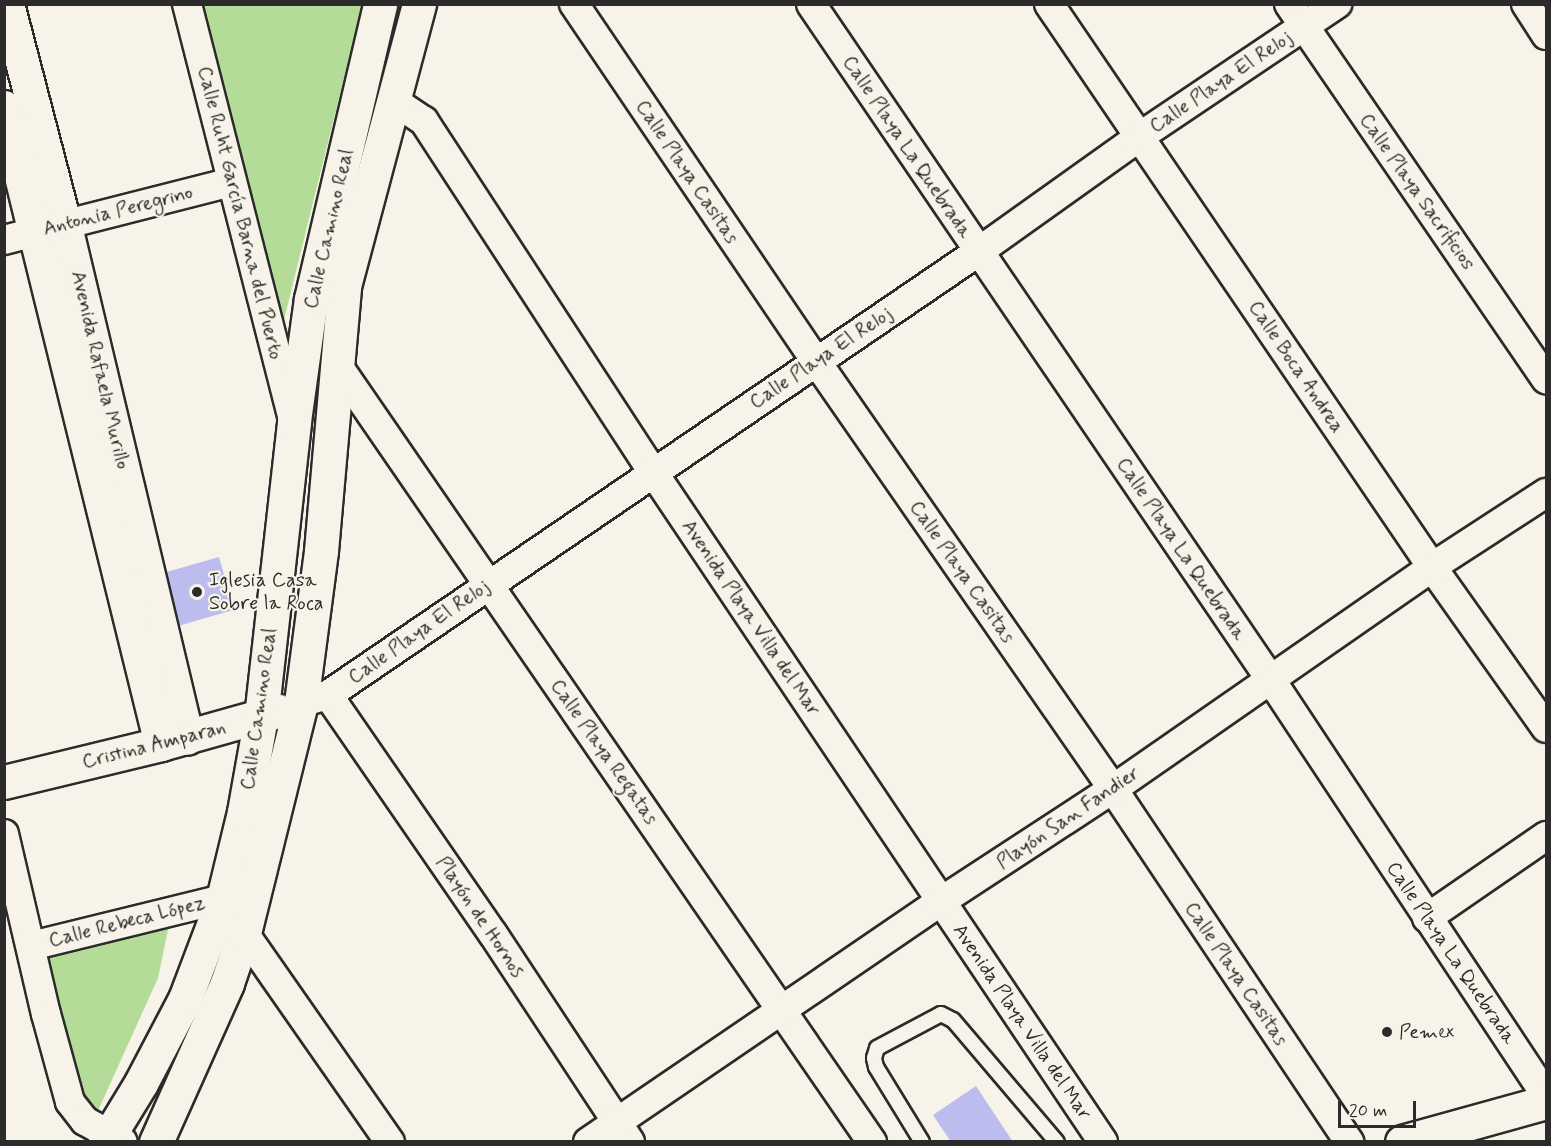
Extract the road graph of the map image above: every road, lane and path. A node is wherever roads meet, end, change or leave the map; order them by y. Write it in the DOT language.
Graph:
graph roads {
  1 [pos="7,4"];
  2 [pos="187,4"];
  3 [pos="380,4"];
  4 [pos="419,4"];
  5 [pos="574,4"];
  6 [pos="811,4"];
  7 [pos="1048,4"];
  8 [pos="1337,4"];
  9 [pos="1526,4"];
  10 [pos="1296,15"];
  11 [pos="1546,35"];
  12 [pos="394,101"];
  13 [pos="4,107"];
  14 [pos="1139,137"];
  15 [pos="232,182"];
  16 [pos="51,229"];
  17 [pos="4,240"];
  18 [pos="978,252"];
  19 [pos="816,361"];
  20 [pos="336,363"];
  21 [pos="1546,380"];
  22 [pos="294,421"];
  23 [pos="653,472"];
  24 [pos="1546,493"];
  25 [pos="1432,567"];
  26 [pos="487,585"];
  27 [pos="1271,680"];
  28 [pos="314,699"];
  29 [pos="261,717"];
  30 [pos="1546,728"];
  31 [pos="174,741"];
  32 [pos="4,782"];
  33 [pos="1113,789"];
  34 [pos="4,834"];
  35 [pos="1546,836"];
  36 [pos="223,899"];
  37 [pos="940,902"];
  38 [pos="1427,918"];
  39 [pos="244,933"];
  40 [pos="31,946"];
  41 [pos="783,1010"];
  42 [pos="1546,1096"];
  43 [pos="1546,1102"];
  44 [pos="623,1132"];
  45 [pos="113,1139"];
  46 [pos="156,1142"];
  47 [pos="390,1142"];
  48 [pos="588,1142"];
  49 [pos="872,1142"];
  50 [pos="922,1142"];
  51 [pos="1057,1142"];
  52 [pos="1103,1142"];
  53 [pos="1349,1142"];
  54 [pos="1402,1142"];
  1 -- 16 [label="street, Avenida Rafaela Murillo"];
  2 -- 15 [label="street, Calle Ruht García Barna del Puerto"];
  3 -- 22 [label="street, Calle Camino Real"];
  4 -- 12 [label="street, Calle Camino Real"];
  5 -- 19 [label="street, Calle Playa Casitas"];
  6 -- 18 [label="street, Calle Playa La Quebrada"];
  7 -- 14 [label="street, Calle Boca Andrea"];
  8 -- 10 [label="street, Calle Playa El Reloj"];
  9 -- 11 [label="street"];
  10 -- 14 [label="street, Calle Playa El Reloj"];
  10 -- 21 [label="street, Calle Playa Sacrificios"];
  12 -- 20 [label="street, Calle Camino Real"];
  12 -- 23 [label="street, Avenida Playa Villa del Mar"];
  13 -- 16 [label="street, Avenida Rafaela Murillo"];
  14 -- 18 [label="street, Calle Playa El Reloj"];
  14 -- 25 [label="street, Calle Boca Andrea"];
  15 -- 16 [label="street, Antonia Peregrino"];
  15 -- 22 [label="street, Calle Ruht García Barna del Puerto"];
  16 -- 17 [label="street, Antonia Peregrino"];
  16 -- 31 [label="street, Avenida Rafaela Murillo"];
  18 -- 19 [label="street, Calle Playa El Reloj"];
  18 -- 27 [label="street, Calle Playa La Quebrada"];
  19 -- 23 [label="street, Calle Playa El Reloj"];
  19 -- 33 [label="street, Calle Playa Casitas"];
  20 -- 26 [label="street, Calle Playa Regatas"];
  20 -- 28 [label="street, Calle Camino Real"];
  22 -- 29 [label="street, Calle Camino Real"];
  23 -- 26 [label="street, Calle Playa El Reloj"];
  23 -- 37 [label="street, Avenida Playa Villa del Mar"];
  24 -- 25 [label="street, Playón San Fandier"];
  25 -- 27 [label="street, Playón San Fandier"];
  25 -- 30 [label="street, Calle Boca Andrea"];
  26 -- 28 [label="street, Calle Playa El Reloj"];
  26 -- 41 [label="street, Calle Playa Regatas"];
  27 -- 33 [label="street, Playón San Fandier"];
  27 -- 38 [label="street, Calle Playa La Quebrada"];
  28 -- 29 [label="street, Cristina Amparan"];
  28 -- 39 [label="street, Calle Camino Real"];
  28 -- 44 [label="street, Playón de Hornos"];
  29 -- 31 [label="street, Cristina Amparan"];
  29 -- 36 [label="street, Calle Camino Real"];
  31 -- 32 [label="street, Cristina Amparan"];
  33 -- 37 [label="street, Playón San Fandier"];
  33 -- 53 [label="street, Calle Playa Casitas"];
  34 -- 40 [label="street"];
  35 -- 38 [label="street"];
  36 -- 40 [label="street, Calle Rebeca López"];
  36 -- 45 [label="street, Calle Camino Real"];
  37 -- 41 [label="street, Playón San Fandier"];
  37 -- 52 [label="street, Avenida Playa Villa del Mar"];
  38 -- 42 [label="street, Calle Playa La Quebrada"];
  39 -- 46 [label="street, Calle Camino Real"];
  39 -- 47 [label="street"];
  40 -- 45 [label="street"];
  41 -- 44 [label="street, Playón San Fandier"];
  41 -- 49 [label="street, Calle Playa Regatas"];
  43 -- 54 [label="street"];
  44 -- 48 [label="street, Playón San Fandier"];
  50 -- 51 [label="lane"];
}
